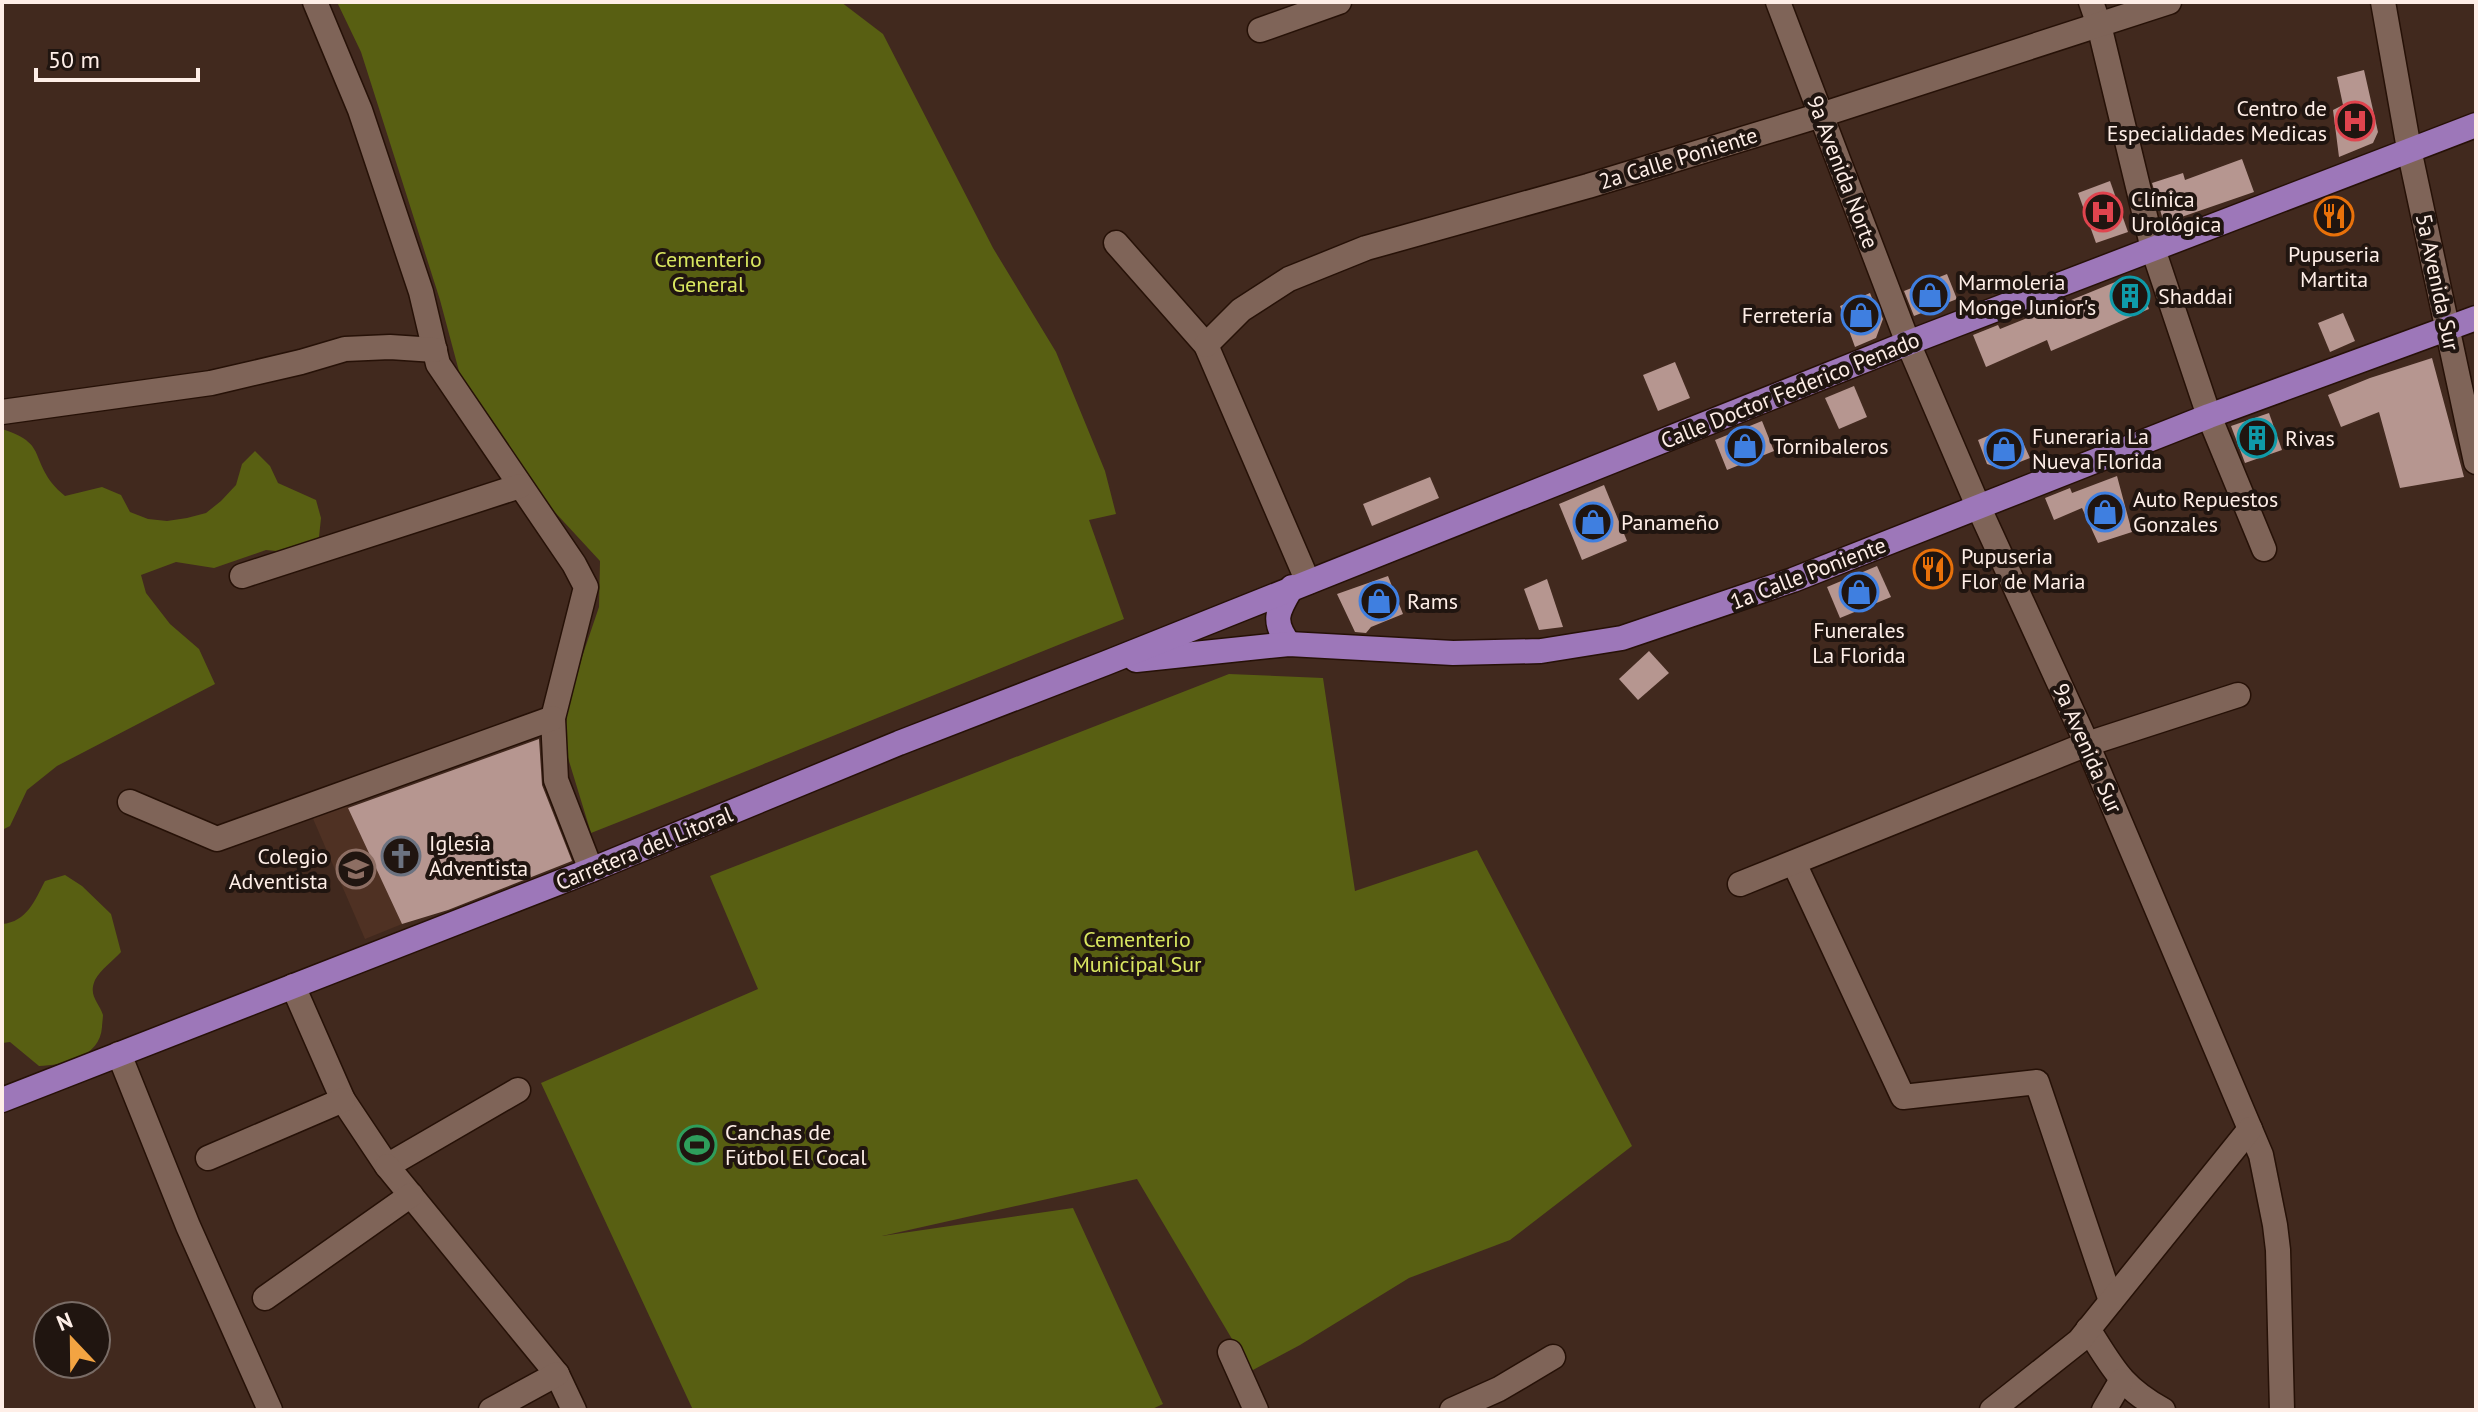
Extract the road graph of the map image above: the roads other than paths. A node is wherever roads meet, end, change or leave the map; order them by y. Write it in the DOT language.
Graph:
graph roads {
  1 [pos="315,2"];
  2 [pos="1339,2"];
  3 [pos="1778,2"];
  4 [pos="2169,2"];
  5 [pos="2383,2"];
  6 [pos="2095,13"];
  7 [pos="1260,30"];
  8 [pos="1821,115"];
  9 [pos="2476,125"];
  10 [pos="2409,149"];
  11 [pos="1116,243"];
  12 [pos="2153,249"];
  13 [pos="2476,318"];
  14 [pos="2447,328"];
  15 [pos="1908,343"];
  16 [pos="1206,345"];
  17 [pos="435,350"];
  18 [pos="2,412"];
  19 [pos="2209,416"];
  20 [pos="2476,462"];
  21 [pos="520,486"];
  22 [pos="1978,506"];
  23 [pos="2264,549"];
  24 [pos="242,576"];
  25 [pos="1300,585"];
  26 [pos="1289,644"];
  27 [pos="1106,663"];
  28 [pos="2238,695"];
  29 [pos="553,718"];
  30 [pos="2087,744"];
  31 [pos="130,802"];
  32 [pos="1794,863"];
  33 [pos="591,870"];
  34 [pos="1740,884"];
  35 [pos="293,986"];
  36 [pos="119,1054"];
  37 [pos="518,1090"];
  38 [pos="2,1100"];
  39 [pos="343,1100"];
  40 [pos="2250,1129"];
  41 [pos="208,1158"];
  42 [pos="387,1166"];
  43 [pos="411,1195"];
  44 [pos="265,1298"];
  45 [pos="2111,1301"];
  46 [pos="2088,1329"];
  47 [pos="1230,1352"];
  48 [pos="1553,1357"];
  49 [pos="557,1374"];
  50 [pos="2121,1381"];
  51 [pos="270,1410"];
  52 [pos="491,1410"];
  53 [pos="574,1410"];
  54 [pos="1256,1410"];
  55 [pos="1452,1410"];
  56 [pos="1992,1410"];
  57 [pos="2104,1410"];
  58 [pos="2163,1410"];
  59 [pos="2282,1410"];
  1 -- 17 [label="street"];
  2 -- 7 [label="street"];
  3 -- 8 [label="street, 9a Avenida Norte"];
  4 -- 6 [label="street, 2a Calle Poniente"];
  5 -- 10 [label="street, 5a Avenida Sur"];
  6 -- 8 [label="street, 2a Calle Poniente"];
  6 -- 12 [label="street"];
  8 -- 15 [label="street, 9a Avenida Norte"];
  8 -- 16 [label="street, 2a Calle Poniente"];
  9 -- 10 [label="main road, Calle Doctor Federico Penado"];
  10 -- 12 [label="main road, Calle Doctor Federico Penado"];
  10 -- 14 [label="street, 5a Avenida Sur"];
  11 -- 16 [label="street"];
  12 -- 15 [label="main road, Calle Doctor Federico Penado"];
  12 -- 19 [label="street"];
  13 -- 14 [label="main road, 1a Calle Poniente"];
  14 -- 19 [label="main road, 1a Calle Poniente"];
  14 -- 20 [label="street, 5a Avenida Sur"];
  15 -- 22 [label="street, 9a Avenida Sur"];
  15 -- 25 [label="main road, Calle Doctor Federico Penado"];
  16 -- 25 [label="street"];
  17 -- 18 [label="street"];
  17 -- 21 [label="street"];
  19 -- 22 [label="main road, 1a Calle Poniente"];
  19 -- 23 [label="street"];
  21 -- 24 [label="street"];
  21 -- 29 [label="street"];
  22 -- 26 [label="main road, 1a Calle Poniente"];
  22 -- 30 [label="street, 9a Avenida Sur"];
  25 -- 26 [label="main road"];
  25 -- 27 [label="main road, Calle Doctor Federico Penado"];
  26 -- 27 [label="main road, 1a Calle Poniente"];
  27 -- 33 [label="main road, Carretera del Litoral"];
  28 -- 30 [label="street"];
  29 -- 31 [label="street"];
  29 -- 33 [label="street"];
  30 -- 32 [label="street"];
  30 -- 40 [label="street, 9a Avenida Sur"];
  32 -- 34 [label="street"];
  32 -- 45 [label="street"];
  33 -- 35 [label="main road, Carretera del Litoral"];
  35 -- 36 [label="main road, Carretera del Litoral"];
  35 -- 39 [label="street"];
  36 -- 38 [label="main road, Carretera del Litoral"];
  36 -- 51 [label="street"];
  37 -- 42 [label="street"];
  39 -- 41 [label="street"];
  39 -- 42 [label="street"];
  40 -- 45 [label="street"];
  40 -- 59 [label="street, 9a Avenida Sur"];
  42 -- 43 [label="street"];
  43 -- 44 [label="street"];
  43 -- 49 [label="street"];
  45 -- 46 [label="street"];
  46 -- 50 [label="street"];
  46 -- 56 [label="street"];
  47 -- 54 [label="street"];
  48 -- 55 [label="street"];
  49 -- 52 [label="street"];
  49 -- 53 [label="street"];
  50 -- 57 [label="street"];
  50 -- 58 [label="street"];
}
